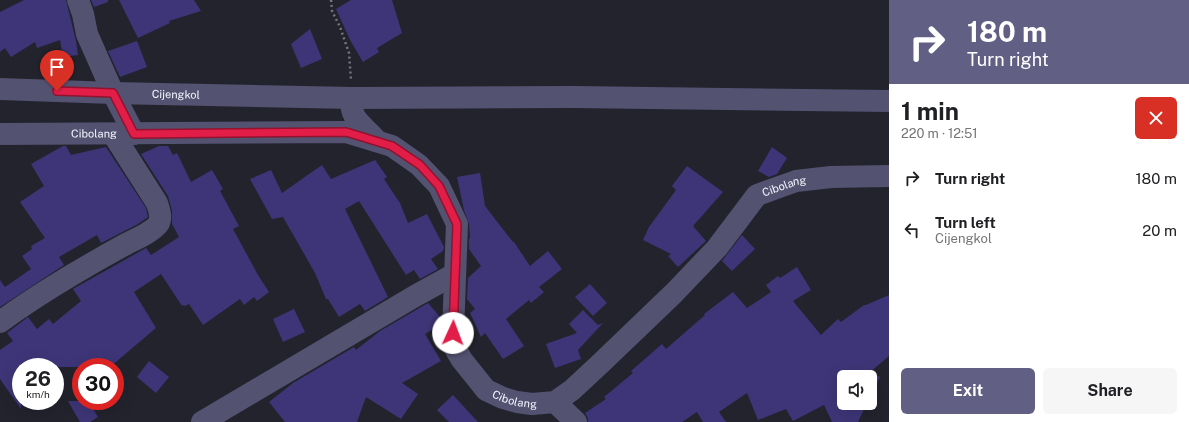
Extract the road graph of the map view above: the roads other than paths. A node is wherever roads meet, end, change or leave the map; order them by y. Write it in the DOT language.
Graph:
graph roads {
  1 [pos="78,0"];
  2 [pos="0,89"];
  3 [pos="113,93"];
  4 [pos="352,98"];
  5 [pos="889,101"];
  6 [pos="0,134"];
  7 [pos="123,134"];
  8 [pos="377,140"];
  9 [pos="889,176"];
  10 [pos="455,274"];
  11 [pos="0,322"];
  12 [pos="555,402"];
  13 [pos="202,422"];
  14 [pos="576,422"];
  1 -- 3 [label="street"];
  2 -- 3 [label="street, Cijengkol"];
  3 -- 4 [label="street, Cijengkol"];
  3 -- 7 [label="street"];
  4 -- 5 [label="street, Cijengkol"];
  4 -- 8 [label="street"];
  6 -- 7 [label="street, Cibolang"];
  7 -- 8 [label="street, Cibolang"];
  7 -- 11 [label="street"];
  8 -- 10 [label="street, Cibolang"];
  9 -- 12 [label="street, Cibolang"];
  10 -- 12 [label="street, Cibolang"];
  10 -- 13 [label="street"];
  12 -- 14 [label="street"];
}
